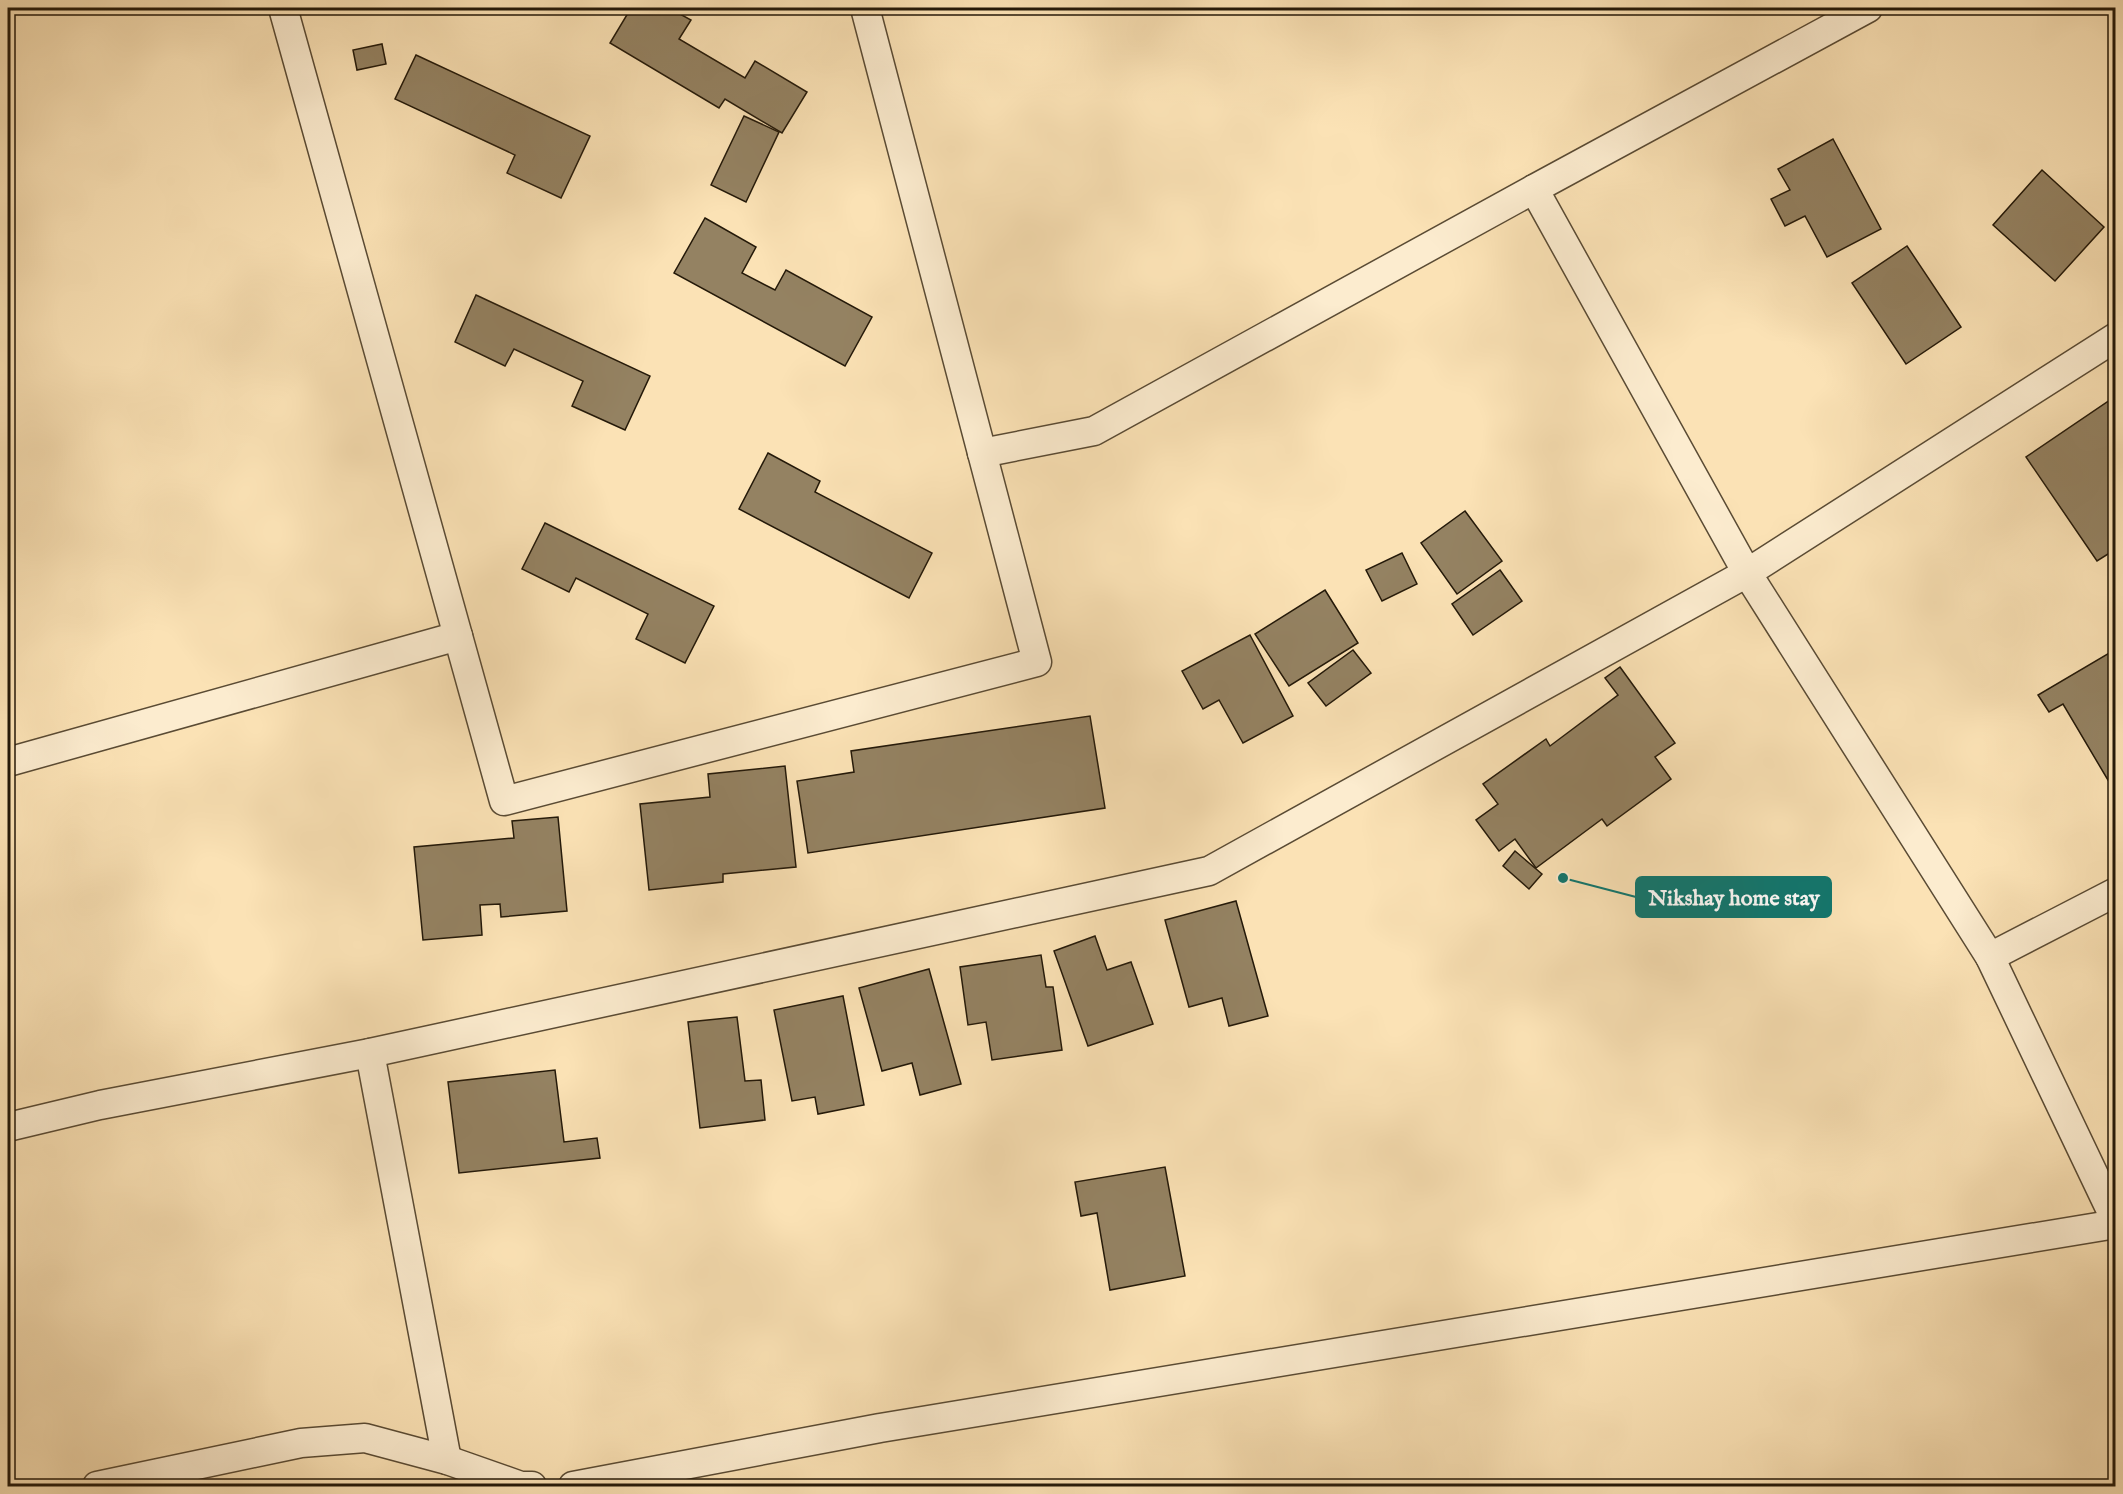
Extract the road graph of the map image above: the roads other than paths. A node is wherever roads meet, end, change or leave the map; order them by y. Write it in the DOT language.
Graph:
graph roads {
  1 [pos="284,8"];
  2 [pos="865,8"];
  3 [pos="1868,8"];
  4 [pos="1534,189"];
  5 [pos="2115,337"];
  6 [pos="982,453"];
  7 [pos="1747,573"];
  8 [pos="458,636"];
  9 [pos="8,762"];
  10 [pos="2115,892"];
  11 [pos="1990,957"];
  12 [pos="370,1053"];
  13 [pos="8,1127"];
  14 [pos="2115,1223"];
  15 [pos="447,1460"];
  16 [pos="97,1486"];
  17 [pos="532,1486"];
  18 [pos="573,1486"];
  1 -- 8 [label="street"];
  2 -- 6 [label="street"];
  3 -- 4 [label="street"];
  4 -- 6 [label="street"];
  4 -- 7 [label="street"];
  5 -- 7 [label="street"];
  6 -- 8 [label="street"];
  7 -- 11 [label="street"];
  7 -- 12 [label="street"];
  8 -- 9 [label="street"];
  10 -- 11 [label="street"];
  11 -- 14 [label="street"];
  12 -- 13 [label="street"];
  12 -- 15 [label="street"];
  14 -- 18 [label="street"];
  15 -- 16 [label="street"];
  15 -- 17 [label="street"];
}
